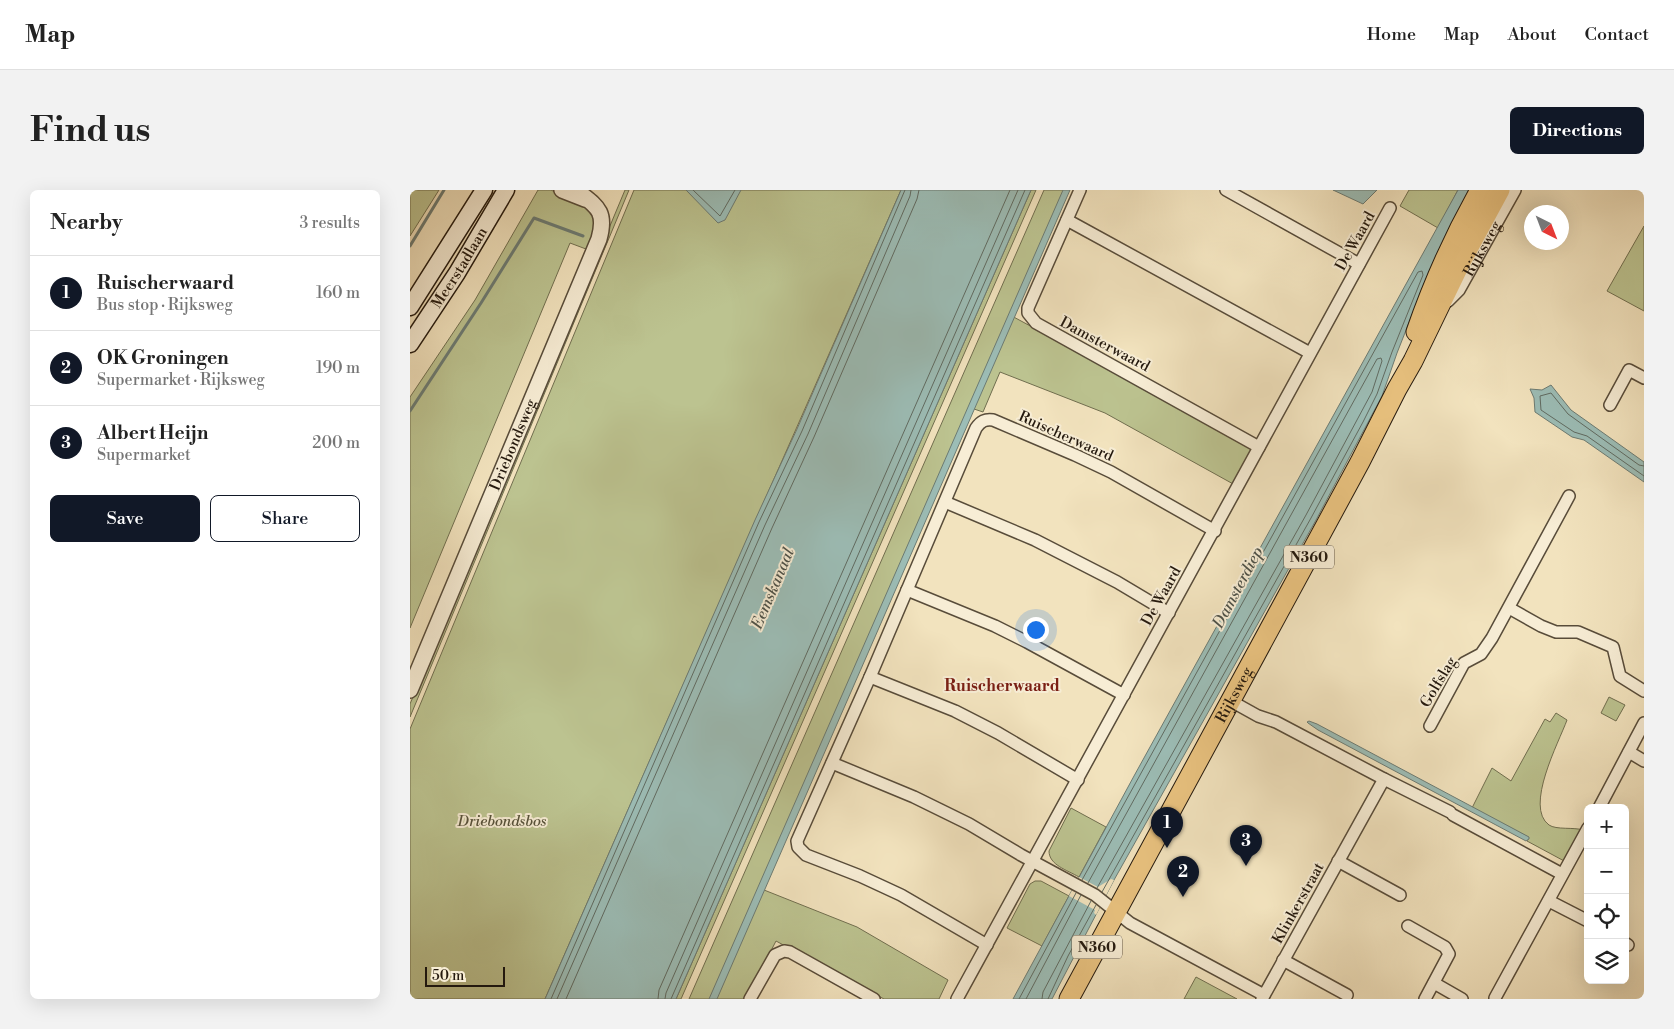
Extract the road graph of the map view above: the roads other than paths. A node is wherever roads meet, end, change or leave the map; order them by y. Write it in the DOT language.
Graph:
graph roads {
  1 [pos="484,190"];
  2 [pos="506,190"];
  3 [pos="562,190"];
  4 [pos="576,190"];
  5 [pos="1080,190"];
  6 [pos="1226,190"];
  7 [pos="1480,190"];
  8 [pos="1500,190"];
  9 [pos="1515,190"];
  10 [pos="589,200"];
  11 [pos="1390,208"];
  12 [pos="1067,220"];
  13 [pos="1359,264"];
  14 [pos="1437,295"];
  15 [pos="410,307"];
  16 [pos="410,344"];
  17 [pos="1310,353"];
  18 [pos="1644,378"];
  19 [pos="1610,405"];
  20 [pos="1259,447"];
  21 [pos="1569,496"];
  22 [pos="945,502"];
  23 [pos="1215,530"];
  24 [pos="907,590"];
  25 [pos="1509,608"];
  26 [pos="1169,613"];
  27 [pos="870,677"];
  28 [pos="410,690"];
  29 [pos="1644,691"];
  30 [pos="1124,695"];
  31 [pos="1239,706"];
  32 [pos="1644,723"];
  33 [pos="1430,726"];
  34 [pos="1629,752"];
  35 [pos="1644,761"];
  36 [pos="832,763"];
  37 [pos="1384,779"];
  38 [pos="1078,780"];
  39 [pos="1601,804"];
  40 [pos="1584,835"];
  41 [pos="1338,861"];
  42 [pos="1033,862"];
  43 [pos="1562,874"];
  44 [pos="1400,895"];
  45 [pos="1549,901"];
  46 [pos="1117,912"];
  47 [pos="1584,919"];
  48 [pos="1408,926"];
  49 [pos="987,945"];
  50 [pos="1283,960"];
  51 [pos="1434,983"];
  52 [pos="1347,995"];
  53 [pos="1263,997"];
  54 [pos="1495,998"];
  55 [pos="750,999"];
  56 [pos="874,999"];
  57 [pos="957,999"];
  58 [pos="1069,999"];
  59 [pos="1425,999"];
  60 [pos="1462,999"];
  1 -- 15 [label="main road, Meerstadlaan"];
  2 -- 16 [label="main road, Meerstadlaan"];
  3 -- 10 [label="street"];
  4 -- 10 [label="street, Driebondsweg"];
  5 -- 12 [label="street, Damsterwaard"];
  6 -- 13 [label="street"];
  7 -- 14 [label="main road, Rijksweg / N360"];
  8 -- 14 [label="main road, Rijksweg / N360"];
  9 -- 14 [label="street, Rijksweg"];
  10 -- 28 [label="street, Driebondsweg"];
  11 -- 13 [label="street, De Waard"];
  12 -- 17 [label="street"];
  12 -- 20 [label="street, Damsterwaard"];
  13 -- 17 [label="street, De Waard"];
  14 -- 31 [label="main road, Rijksweg / N360"];
  17 -- 20 [label="street, De Waard"];
  18 -- 19 [label="street"];
  20 -- 23 [label="street, De Waard"];
  21 -- 25 [label="street, Golfslag"];
  22 -- 23 [label="street, Ruischerwaard"];
  22 -- 24 [label="street, Ruischerwaard"];
  22 -- 26 [label="street"];
  23 -- 26 [label="street, De Waard"];
  24 -- 27 [label="street, Ruischerwaard"];
  24 -- 30 [label="street"];
  25 -- 29 [label="street"];
  25 -- 33 [label="street, Golfslag"];
  26 -- 30 [label="street, De Waard"];
  27 -- 36 [label="street, Ruischerwaard"];
  27 -- 38 [label="street"];
  30 -- 38 [label="street, De Waard"];
  31 -- 37 [label="street"];
  31 -- 46 [label="main road, Rijksweg / N360"];
  32 -- 34 [label="street"];
  34 -- 35 [label="street"];
  34 -- 39 [label="street"];
  36 -- 42 [label="street"];
  36 -- 49 [label="street, Ruischerwaard"];
  37 -- 41 [label="street, Klinkerstraat"];
  37 -- 43 [label="street"];
  38 -- 42 [label="street, De Waard"];
  40 -- 43 [label="street"];
  41 -- 44 [label="street, Klinkerstraat"];
  41 -- 50 [label="street, Klinkerstraat"];
  42 -- 46 [label="street"];
  42 -- 49 [label="street, De Waard"];
  43 -- 45 [label="street"];
  45 -- 47 [label="street"];
  45 -- 54 [label="street"];
  46 -- 53 [label="street"];
  46 -- 58 [label="main road, Rijksweg / N360"];
  48 -- 51 [label="street"];
  49 -- 57 [label="street, De Waard"];
  50 -- 52 [label="street, Klinkerstraat"];
  50 -- 53 [label="street, Klinkerstraat"];
  51 -- 59 [label="street"];
  51 -- 60 [label="street"];
  55 -- 56 [label="street"];
}
